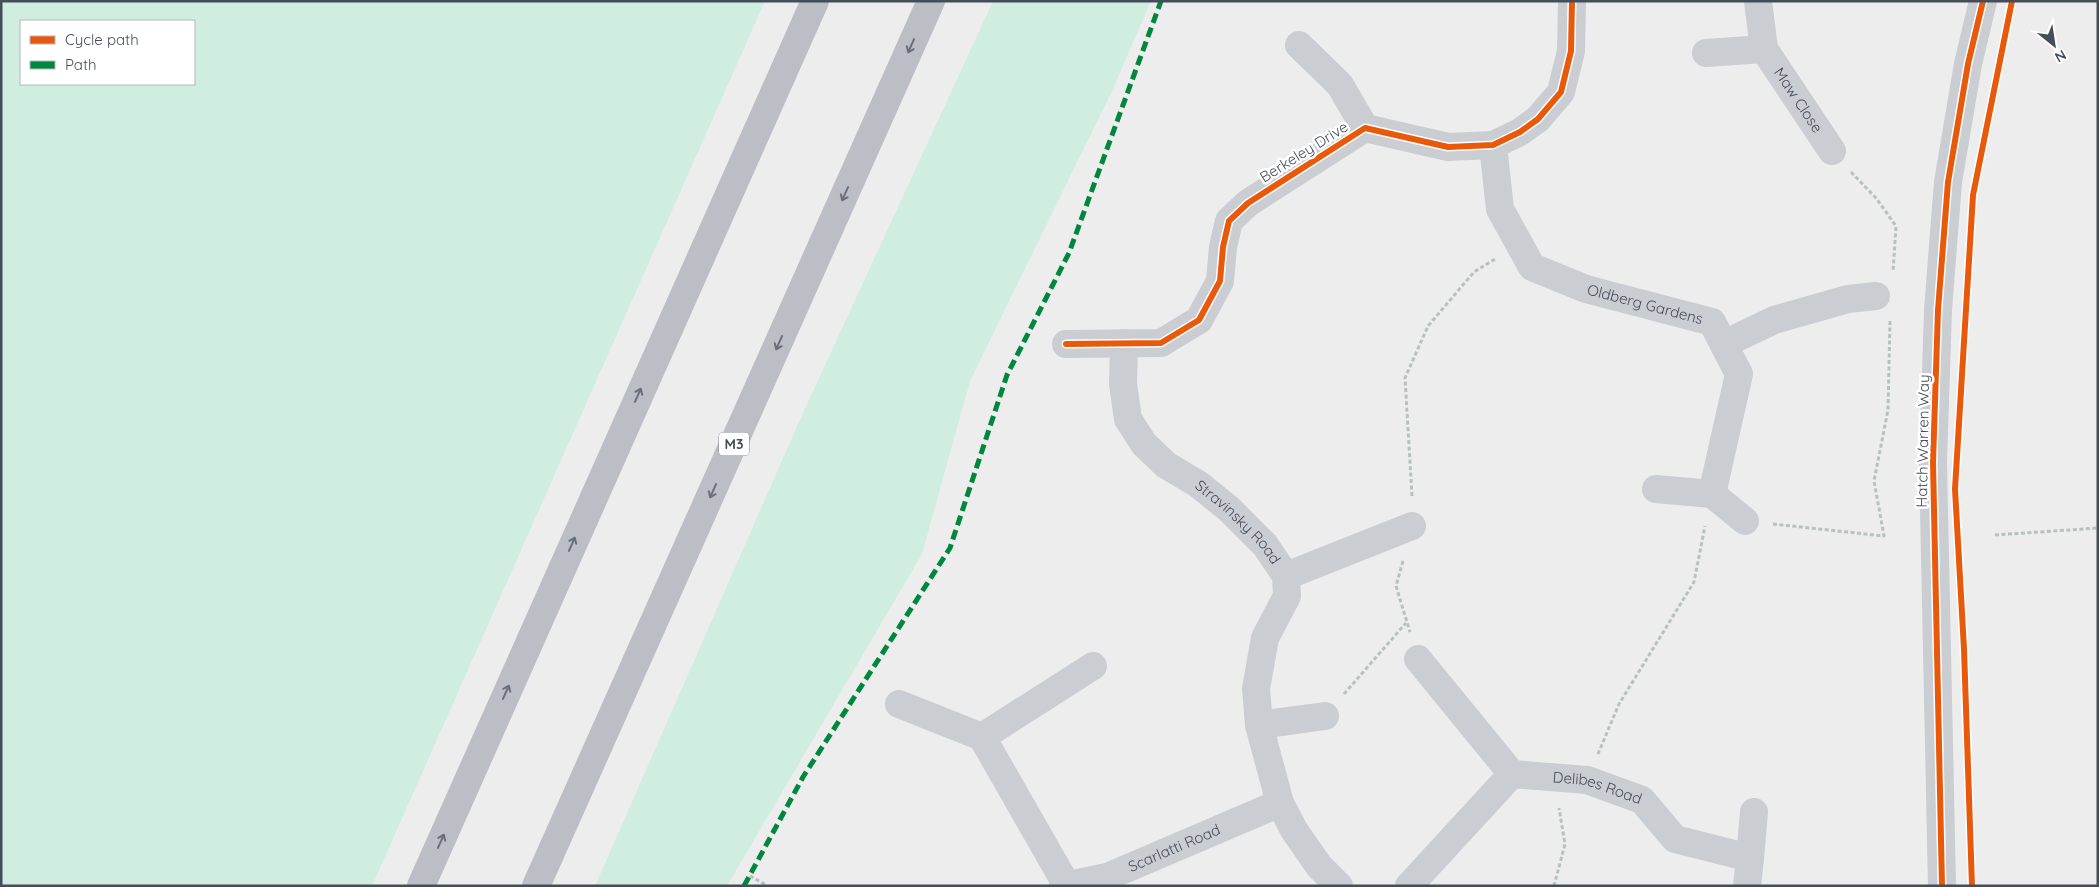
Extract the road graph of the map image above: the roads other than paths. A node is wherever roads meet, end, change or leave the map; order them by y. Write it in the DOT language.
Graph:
graph roads {
  1 [pos="814,1"];
  2 [pos="931,1"];
  3 [pos="1572,1"];
  4 [pos="1758,1"];
  5 [pos="1983,1"];
  6 [pos="1299,45"];
  7 [pos="1764,49"];
  8 [pos="1706,53"];
  9 [pos="1365,128"];
  10 [pos="1492,145"];
  11 [pos="1832,151"];
  12 [pos="1883,304"];
  13 [pos="1124,343"];
  14 [pos="1066,344"];
  15 [pos="1724,344"];
  16 [pos="1656,489"];
  17 [pos="1712,494"];
  18 [pos="1745,521"];
  19 [pos="1412,526"];
  20 [pos="1286,576"];
  21 [pos="1418,659"];
  22 [pos="1093,666"];
  23 [pos="899,704"];
  24 [pos="1325,716"];
  25 [pos="1259,725"];
  26 [pos="982,737"];
  27 [pos="1512,774"];
  28 [pos="1280,803"];
  29 [pos="1754,812"];
  30 [pos="1750,858"];
  31 [pos="1064,885"];
  32 [pos="421,886"];
  33 [pos="536,886"];
  34 [pos="1339,886"];
  35 [pos="1409,886"];
  36 [pos="1747,886"];
  37 [pos="1942,886"];
  32 -- 1 [label="highway, one-way"];
  2 -- 33 [label="highway, M3, one-way"];
  3 -- 10 [label="street, Berkeley Drive"];
  4 -- 7 [label="street, Maw Close"];
  5 -- 37 [label="street, Hatch Warren Way"];
  6 -- 9 [label="street"];
  7 -- 8 [label="street"];
  7 -- 11 [label="street, Maw Close"];
  9 -- 10 [label="street, Berkeley Drive"];
  9 -- 13 [label="street, Berkeley Drive"];
  10 -- 15 [label="street, Oldberg Gardens"];
  12 -- 15 [label="street"];
  13 -- 14 [label="street, Berkeley Drive"];
  13 -- 20 [label="street, Stravinsky Road"];
  15 -- 17 [label="street, Oldberg Gardens"];
  16 -- 17 [label="street"];
  17 -- 18 [label="street"];
  19 -- 20 [label="street"];
  20 -- 25 [label="street, Stravinsky Road"];
  21 -- 27 [label="street"];
  22 -- 26 [label="street"];
  23 -- 26 [label="street"];
  24 -- 25 [label="street"];
  25 -- 28 [label="street, Stravinsky Road"];
  26 -- 31 [label="street, Scarlatti Road"];
  27 -- 30 [label="street, Delibes Road"];
  27 -- 35 [label="street"];
  28 -- 31 [label="street, Scarlatti Road"];
  28 -- 34 [label="street, Stravinsky Road"];
  29 -- 30 [label="street"];
  30 -- 36 [label="street"];
}
